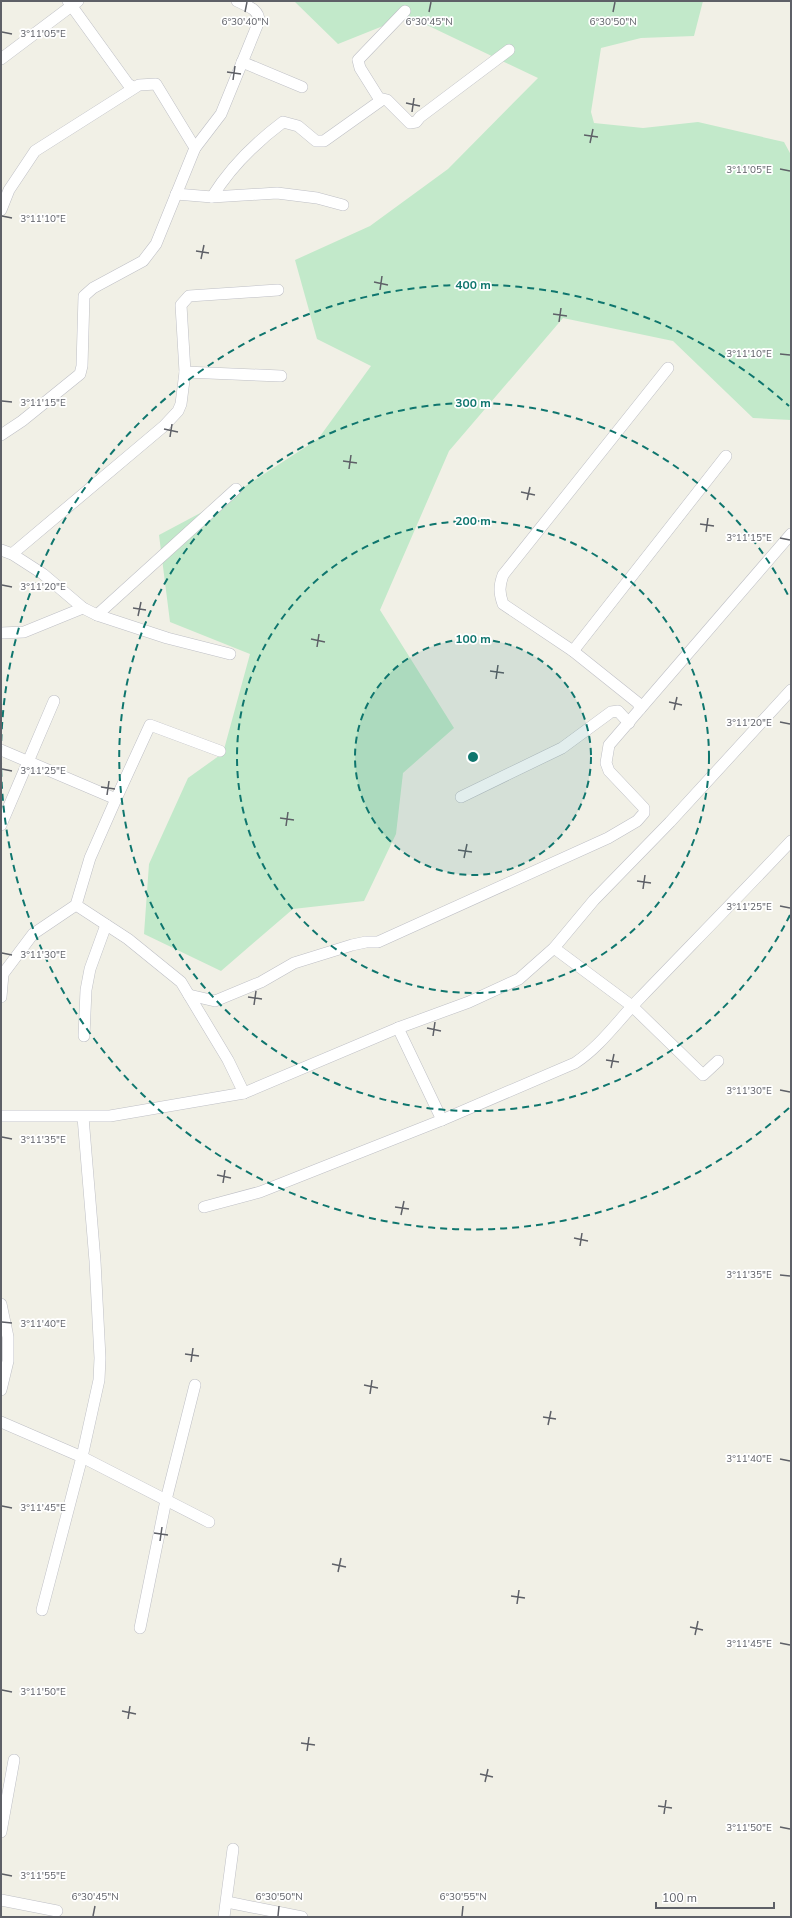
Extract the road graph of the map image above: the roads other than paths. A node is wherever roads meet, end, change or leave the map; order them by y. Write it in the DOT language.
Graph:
graph roads {
  1 [pos="237,1"];
  2 [pos="72,3"];
  3 [pos="405,11"];
  4 [pos="509,50"];
  5 [pos="1,59"];
  6 [pos="242,62"];
  7 [pos="133,87"];
  8 [pos="302,87"];
  9 [pos="380,100"];
  10 [pos="194,148"];
  11 [pos="176,194"];
  12 [pos="212,197"];
  13 [pos="343,205"];
  14 [pos="1,210"];
  15 [pos="278,290"];
  16 [pos="668,368"];
  17 [pos="184,372"];
  18 [pos="281,376"];
  19 [pos="1,435"];
  20 [pos="726,456"];
  21 [pos="236,489"];
  22 [pos="791,534"];
  23 [pos="1,550"];
  24 [pos="12,554"];
  25 [pos="83,608"];
  26 [pos="97,615"];
  27 [pos="1,633"];
  28 [pos="573,651"];
  29 [pos="230,654"];
  30 [pos="791,690"];
  31 [pos="54,701"];
  32 [pos="640,709"];
  33 [pos="629,723"];
  34 [pos="1,750"];
  35 [pos="220,751"];
  36 [pos="28,761"];
  37 [pos="461,797"];
  38 [pos="116,798"];
  39 [pos="1,826"];
  40 [pos="791,841"];
  41 [pos="76,905"];
  42 [pos="106,926"];
  43 [pos="554,948"];
  44 [pos="2,974"];
  45 [pos="189,995"];
  46 [pos="1,998"];
  47 [pos="632,1006"];
  48 [pos="398,1028"];
  49 [pos="84,1036"];
  50 [pos="718,1061"];
  51 [pos="244,1093"];
  52 [pos="1,1116"];
  53 [pos="83,1117"];
  54 [pos="442,1120"];
  55 [pos="204,1207"];
  56 [pos="1,1304"];
  57 [pos="195,1385"];
  58 [pos="1,1390"];
  59 [pos="1,1422"];
  60 [pos="82,1457"];
  61 [pos="166,1500"];
  62 [pos="209,1522"];
  63 [pos="42,1610"];
  64 [pos="140,1628"];
  65 [pos="14,1760"];
  66 [pos="1,1832"];
  67 [pos="233,1849"];
  68 [pos="1,1900"];
  69 [pos="227,1902"];
  70 [pos="57,1911"];
  71 [pos="224,1917"];
  72 [pos="302,1917"];
  1 -- 6 [label="street"];
  2 -- 5 [label="street"];
  2 -- 7 [label="street"];
  3 -- 9 [label="street"];
  4 -- 9 [label="street"];
  6 -- 8 [label="street"];
  6 -- 10 [label="street"];
  7 -- 10 [label="street"];
  7 -- 14 [label="street"];
  9 -- 12 [label="street"];
  10 -- 11 [label="street"];
  11 -- 12 [label="street"];
  11 -- 19 [label="street"];
  12 -- 13 [label="street"];
  15 -- 17 [label="street"];
  16 -- 28 [label="street"];
  17 -- 18 [label="street"];
  17 -- 24 [label="street"];
  20 -- 28 [label="street"];
  21 -- 26 [label="street"];
  22 -- 32 [label="street"];
  23 -- 24 [label="street"];
  24 -- 25 [label="street"];
  25 -- 26 [label="street"];
  25 -- 27 [label="street"];
  26 -- 29 [label="street"];
  28 -- 32 [label="street"];
  30 -- 43 [label="street"];
  31 -- 36 [label="street"];
  32 -- 33 [label="street"];
  33 -- 37 [label="street"];
  33 -- 45 [label="street"];
  34 -- 36 [label="street"];
  35 -- 38 [label="street"];
  36 -- 38 [label="street"];
  36 -- 39 [label="street"];
  38 -- 41 [label="street"];
  40 -- 47 [label="street"];
  41 -- 42 [label="street"];
  41 -- 44 [label="street"];
  42 -- 45 [label="street"];
  42 -- 49 [label="street"];
  43 -- 47 [label="street"];
  43 -- 48 [label="street"];
  44 -- 46 [label="street"];
  45 -- 51 [label="street"];
  47 -- 50 [label="street"];
  47 -- 54 [label="street"];
  48 -- 51 [label="street"];
  48 -- 54 [label="street"];
  51 -- 53 [label="street"];
  52 -- 53 [label="street"];
  53 -- 60 [label="street"];
  54 -- 55 [label="street"];
  56 -- 58 [label="street"];
  57 -- 61 [label="street"];
  59 -- 60 [label="street"];
  60 -- 61 [label="street"];
  60 -- 63 [label="street"];
  61 -- 62 [label="street"];
  61 -- 64 [label="street"];
  65 -- 66 [label="street"];
  67 -- 69 [label="street"];
  68 -- 70 [label="street"];
  69 -- 71 [label="street"];
  69 -- 72 [label="street"];
}
